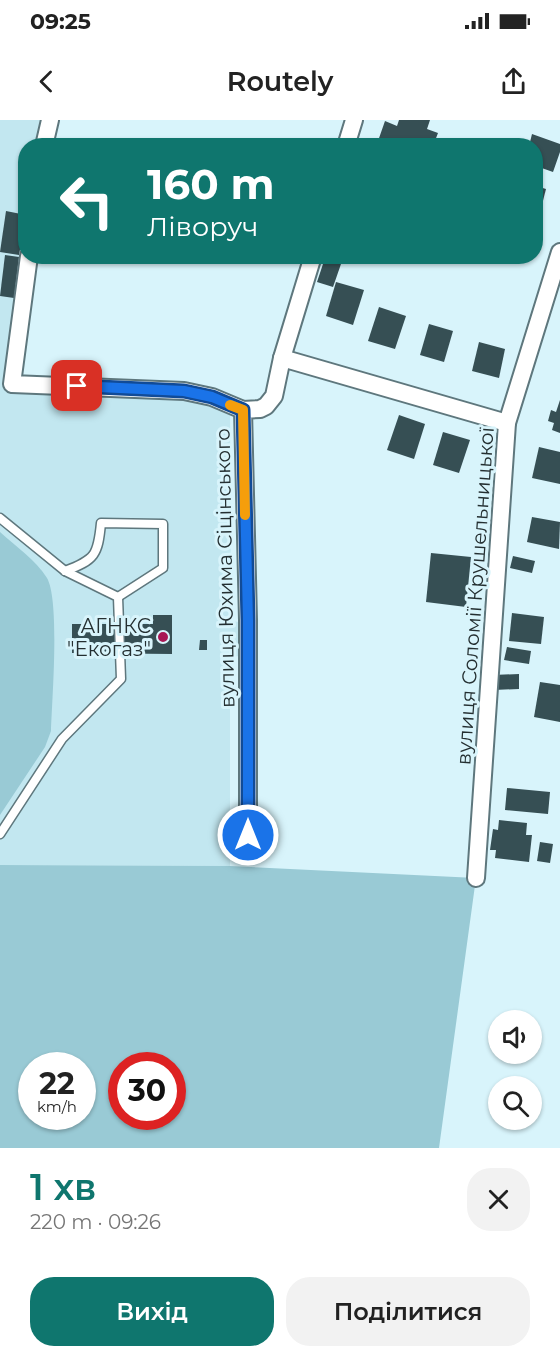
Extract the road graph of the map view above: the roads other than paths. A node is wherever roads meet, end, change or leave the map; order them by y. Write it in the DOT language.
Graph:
graph roads {
  1 [pos="50,120"];
  2 [pos="354,120"];
  3 [pos="46,138"];
  4 [pos="348,138"];
  5 [pos="560,252"];
  6 [pos="28,264"];
  7 [pos="311,264"];
  8 [pos="282,358"];
  9 [pos="6,383"];
  10 [pos="243,410"];
  11 [pos="507,423"];
  12 [pos="0,519"];
  13 [pos="65,572"];
  14 [pos="118,597"];
  15 [pos="0,834"];
  16 [pos="248,835"];
  17 [pos="476,878"];
  1 -- 3 [label="street"];
  2 -- 4 [label="street"];
  5 -- 11 [label="street, вулиця Соломії Крушельницької"];
  6 -- 9 [label="street"];
  7 -- 8 [label="street, вулиця Юхима Сіцінського"];
  8 -- 10 [label="street, вулиця Юхима Сіцінського"];
  8 -- 11 [label="street"];
  9 -- 10 [label="street"];
  10 -- 16 [label="street, вулиця Юхима Сіцінського"];
  11 -- 17 [label="street, вулиця Соломії Крушельницької"];
  12 -- 13 [label="lane"];
  13 -- 14 [label="lane"];
  13 -- 14 [label="lane"];
  14 -- 15 [label="lane"];
}
